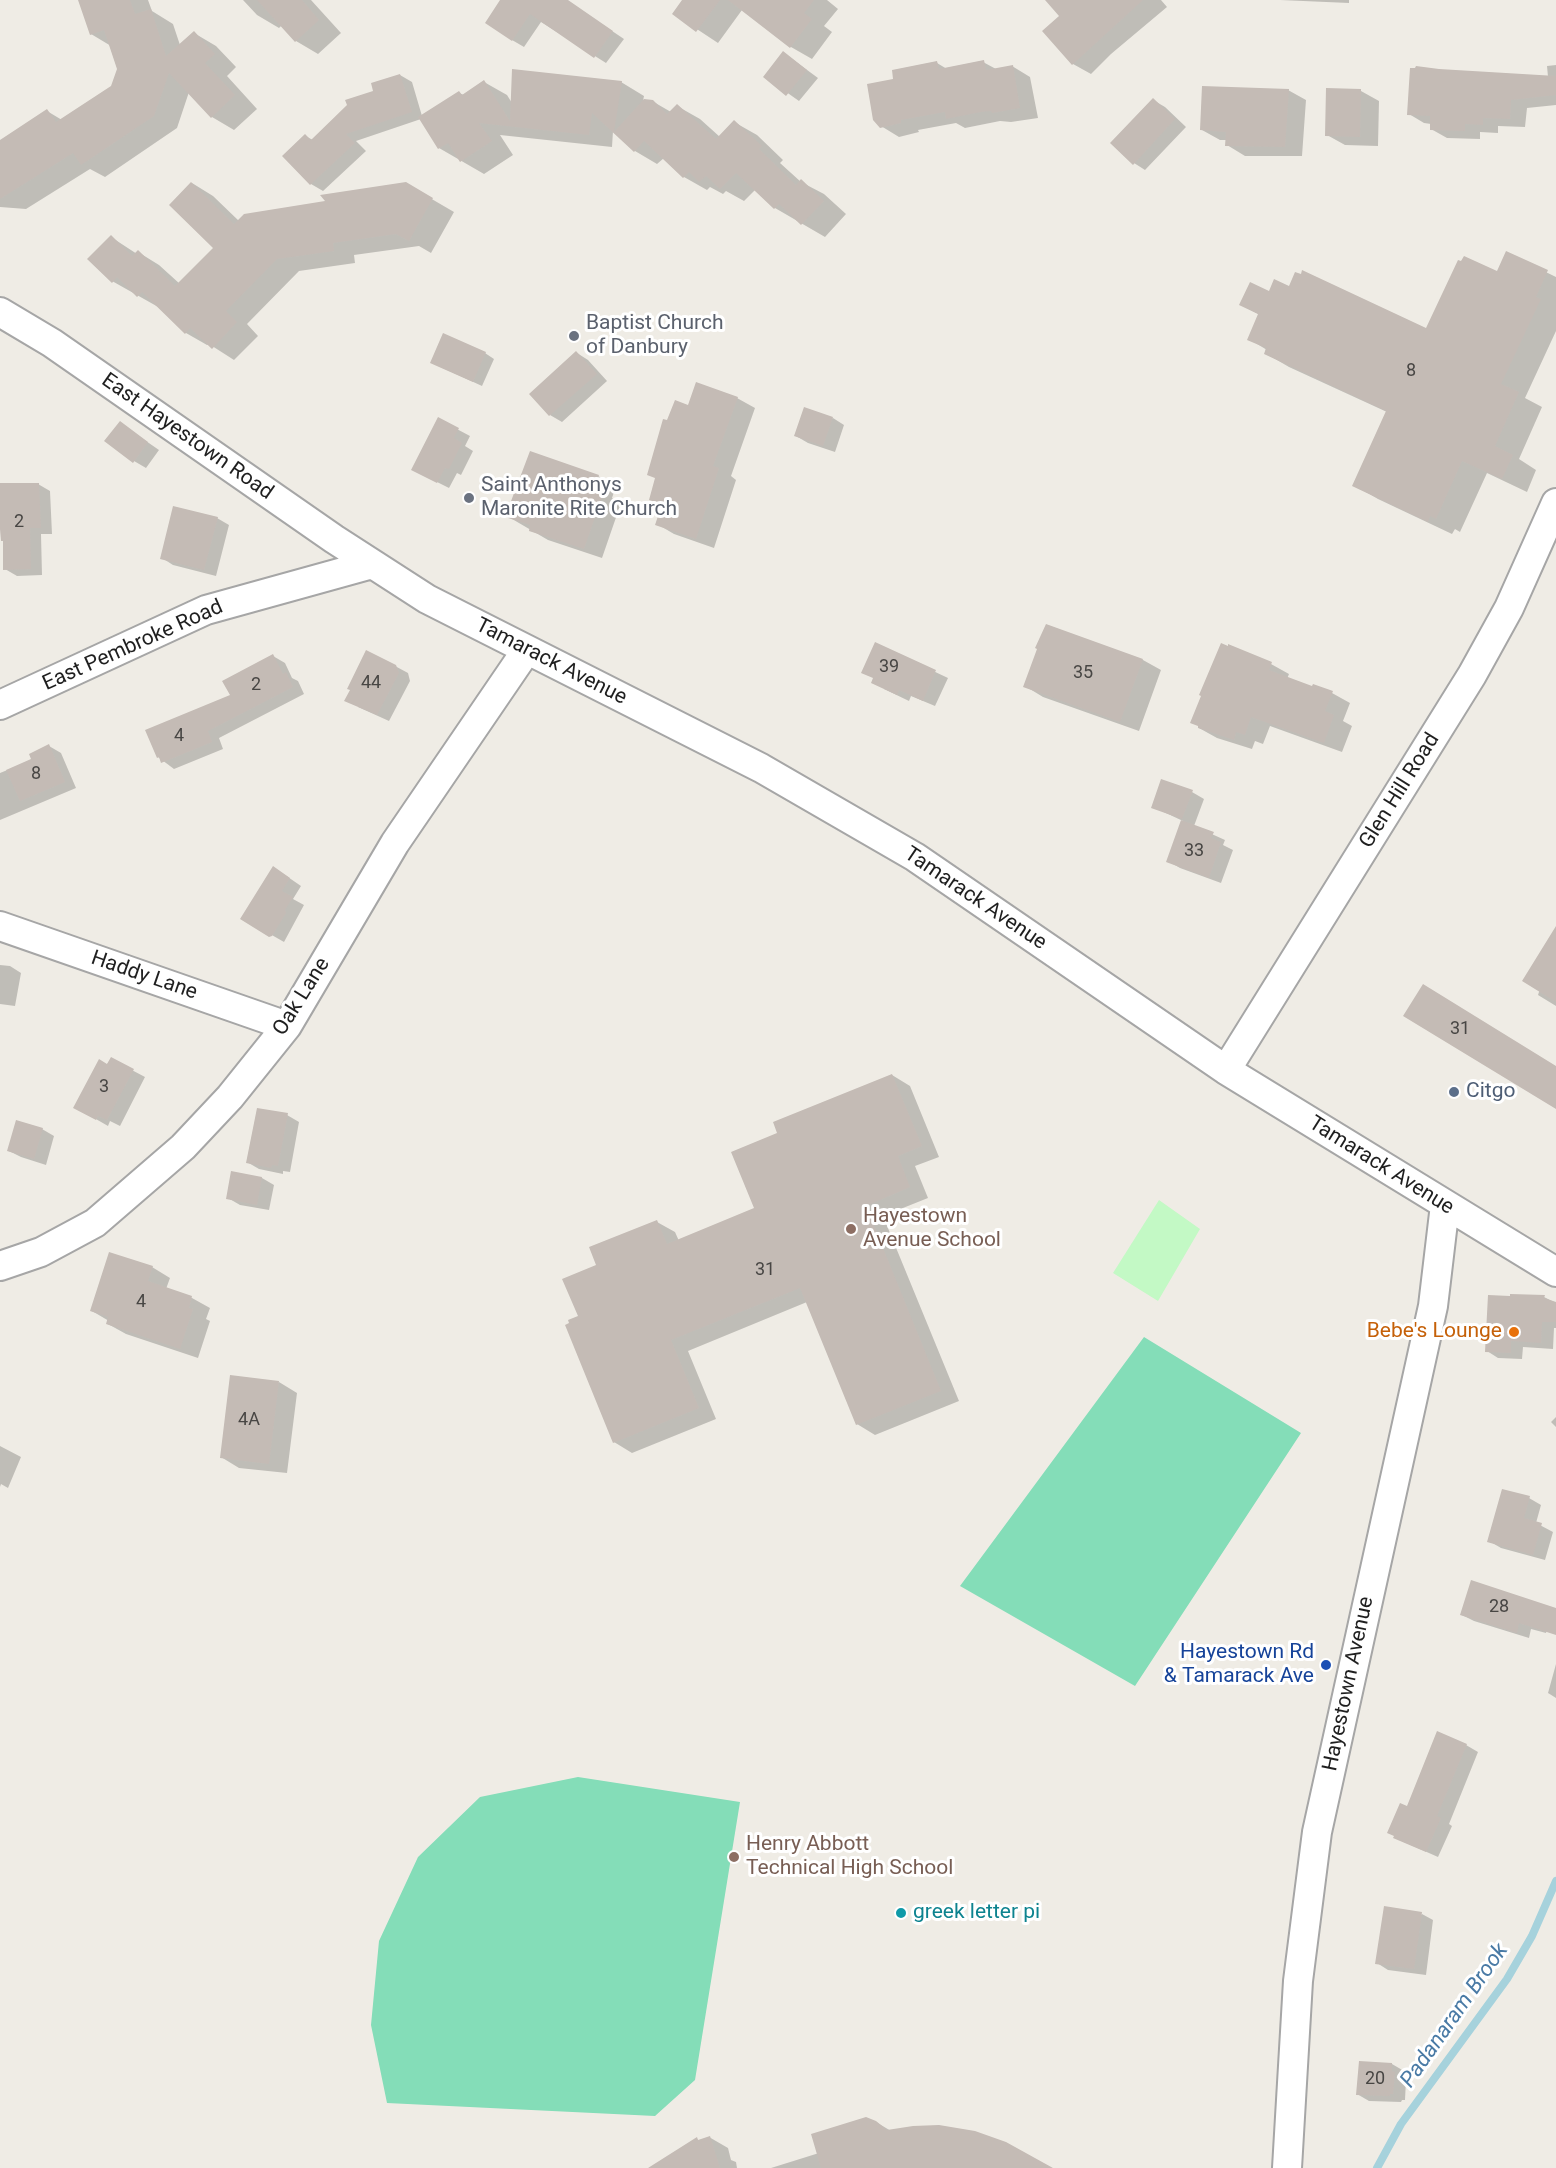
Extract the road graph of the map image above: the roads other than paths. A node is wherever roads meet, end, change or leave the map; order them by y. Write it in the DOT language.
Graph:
graph roads {
  1 [pos="0,312"];
  2 [pos="1556,503"];
  3 [pos="372,564"];
  4 [pos="526,651"];
  5 [pos="0,705"];
  6 [pos="0,926"];
  7 [pos="287,1026"];
  8 [pos="1226,1070"];
  9 [pos="1444,1205"];
  10 [pos="0,1266"];
  11 [pos="1556,1272"];
  12 [pos="1287,2168"];
  1 -- 3 [label="street, East Hayestown Road"];
  2 -- 8 [label="street, Glen Hill Road"];
  3 -- 4 [label="street, Tamarack Avenue"];
  3 -- 5 [label="street, East Pembroke Road"];
  4 -- 7 [label="street, Oak Lane"];
  4 -- 8 [label="street, Tamarack Avenue"];
  6 -- 7 [label="street, Haddy Lane"];
  7 -- 10 [label="street, Oak Lane"];
  8 -- 9 [label="street, Tamarack Avenue"];
  9 -- 11 [label="street, Tamarack Avenue"];
  9 -- 12 [label="street, Hayestown Avenue"];
}
